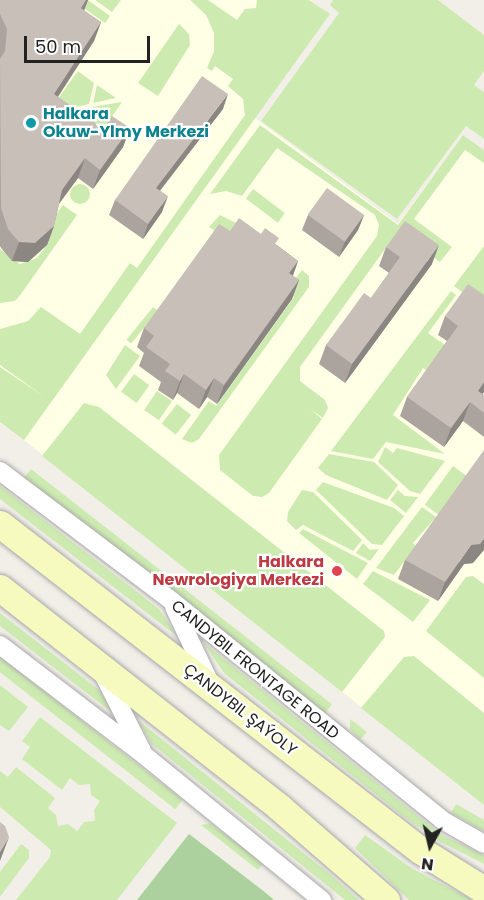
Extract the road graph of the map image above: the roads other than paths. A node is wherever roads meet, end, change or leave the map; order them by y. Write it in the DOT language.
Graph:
graph roads {
  1 [pos="0,471"];
  2 [pos="0,524"];
  3 [pos="0,588"];
  4 [pos="172,601"];
  5 [pos="0,645"];
  6 [pos="98,665"];
  7 [pos="212,687"];
  8 [pos="144,755"];
  9 [pos="484,844"];
  10 [pos="484,890"];
  11 [pos="322,900"];
  12 [pos="386,900"];
  1 -- 4 [label="street, CANDYBIL FRONTAGE ROAD"];
  2 -- 7 [label="main road, ÇANDYBIL ŞAÝOLY"];
  3 -- 6 [label="main road"];
  4 -- 7 [label="street"];
  4 -- 9 [label="street, CANDYBIL FRONTAGE ROAD"];
  5 -- 8 [label="street"];
  6 -- 8 [label="street"];
  6 -- 12 [label="main road"];
  7 -- 10 [label="main road, ÇANDYBIL ŞAÝOLY"];
  8 -- 11 [label="street"];
}
